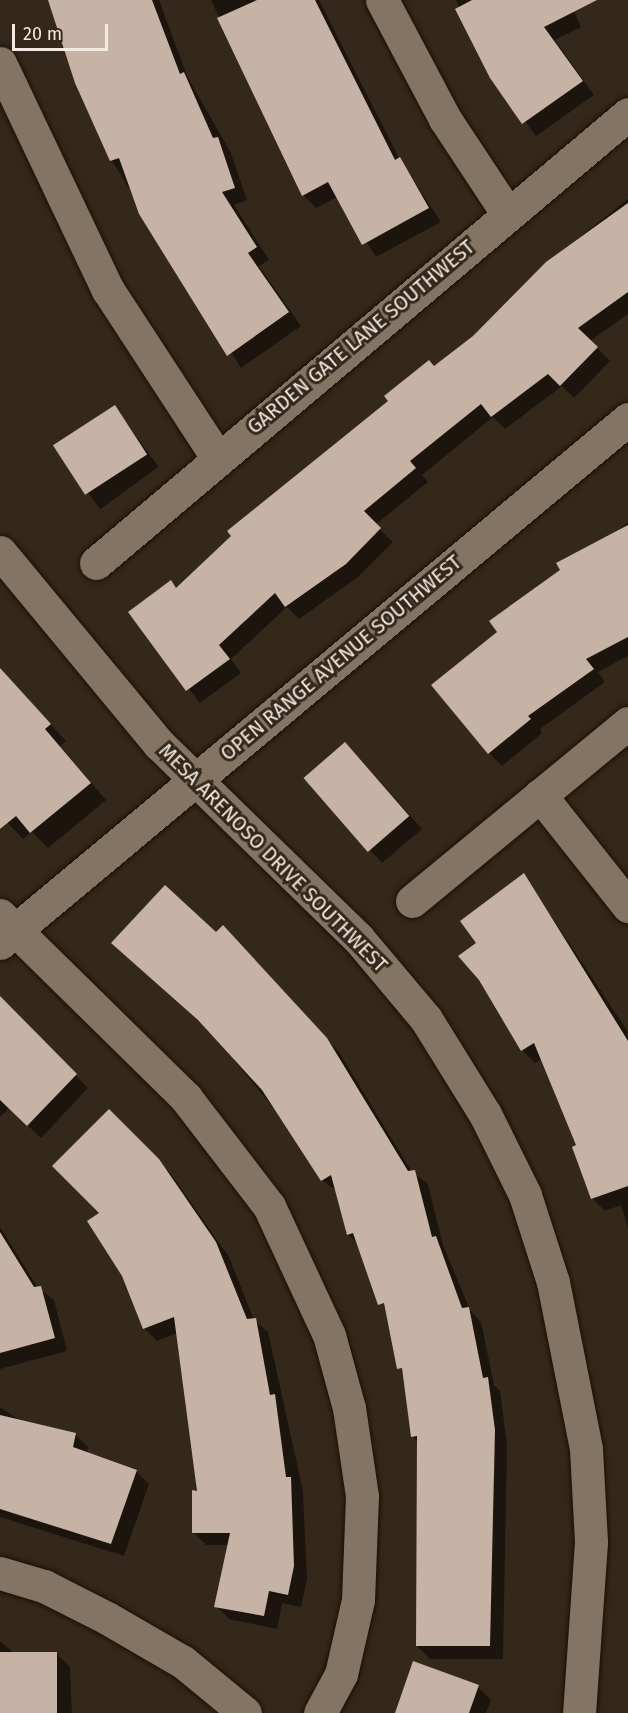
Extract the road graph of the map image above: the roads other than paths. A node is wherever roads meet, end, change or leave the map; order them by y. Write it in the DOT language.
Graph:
graph roads {
  1 [pos="382,0"];
  2 [pos="0,63"];
  3 [pos="628,114"];
  4 [pos="507,213"];
  5 [pos="628,419"];
  6 [pos="218,459"];
  7 [pos="0,552"];
  8 [pos="96,563"];
  9 [pos="628,723"];
  10 [pos="194,780"];
  11 [pos="540,795"];
  12 [pos="412,901"];
  13 [pos="628,906"];
  14 [pos="5,930"];
  15 [pos="0,1573"];
  16 [pos="245,1713"];
  17 [pos="320,1713"];
  18 [pos="579,1713"];
  1 -- 4 [label="street"];
  2 -- 6 [label="street"];
  3 -- 4 [label="street, GARDEN GATE LANE SOUTHWEST"];
  4 -- 6 [label="street, GARDEN GATE LANE SOUTHWEST"];
  5 -- 10 [label="street, OPEN RANGE AVENUE SOUTHWEST"];
  6 -- 8 [label="street, GARDEN GATE LANE SOUTHWEST"];
  7 -- 10 [label="street, MESA ARENOSO DRIVE SOUTHWEST"];
  9 -- 11 [label="street"];
  10 -- 14 [label="street, OPEN RANGE AVENUE SOUTHWEST"];
  10 -- 18 [label="street, MESA ARENOSO DRIVE SOUTHWEST"];
  11 -- 12 [label="street"];
  11 -- 13 [label="street"];
  14 -- 17 [label="street"];
  15 -- 16 [label="street"];
}
